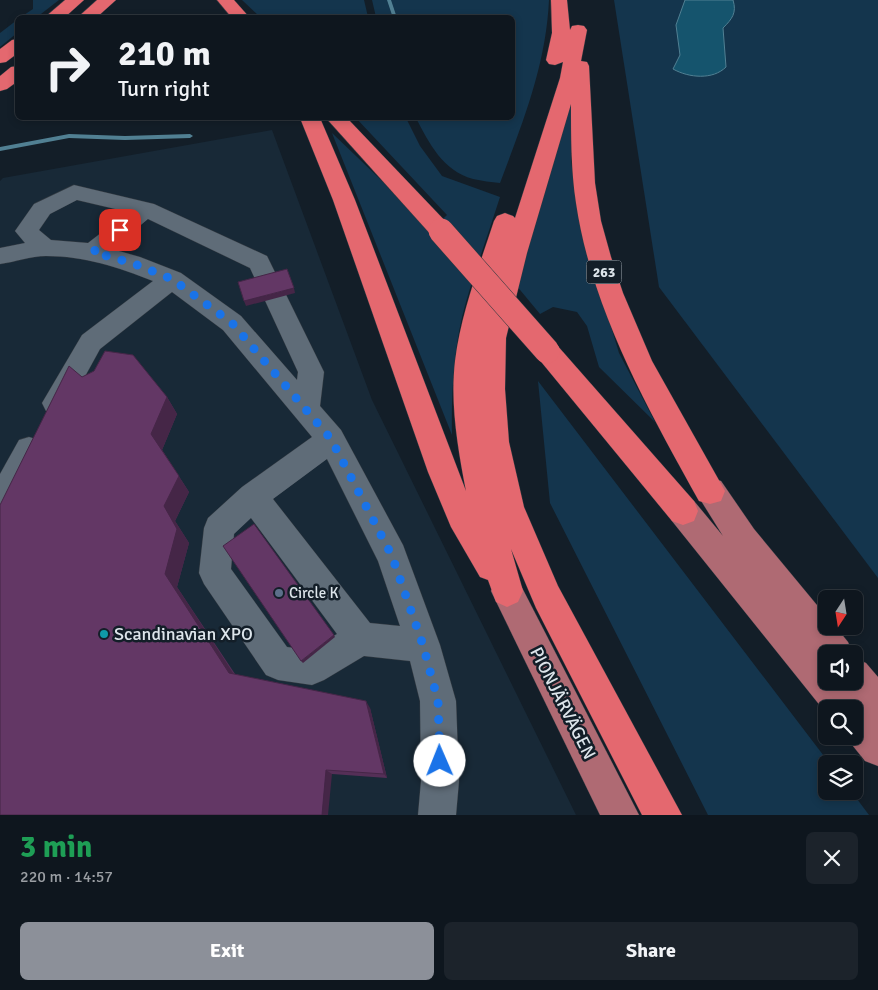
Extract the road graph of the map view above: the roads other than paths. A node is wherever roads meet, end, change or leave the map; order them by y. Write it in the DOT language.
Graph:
graph roads {
  1 [pos="76,0"];
  2 [pos="108,0"];
  3 [pos="225,0"];
  4 [pos="573,9"];
  5 [pos="56,15"];
  6 [pos="89,15"];
  7 [pos="239,15"];
  8 [pos="15,46"];
  9 [pos="0,58"];
  10 [pos="15,74"];
  11 [pos="0,86"];
  12 [pos="311,120"];
  13 [pos="338,120"];
  14 [pos="146,209"];
  15 [pos="45,248"];
  16 [pos="93,252"];
  17 [pos="0,256"];
  18 [pos="172,279"];
  19 [pos="306,409"];
  20 [pos="331,439"];
  21 [pos="710,491"];
  22 [pos="253,497"];
  23 [pos="0,503"];
  24 [pos="683,511"];
  25 [pos="506,591"];
  26 [pos="361,639"];
  27 [pos="423,645"];
  28 [pos="829,645"];
  29 [pos="863,686"];
  30 [pos="839,700"];
  31 [pos="878,704"];
  32 [pos="863,730"];
  33 [pos="878,748"];
  34 [pos="437,815"];
  35 [pos="620,815"];
  36 [pos="663,815"];
  1 -- 5 [label="highway"];
  2 -- 6 [label="highway"];
  3 -- 7 [label="highway"];
  4 -- 21 [label="highway, 263"];
  4 -- 25 [label="highway"];
  4 -- 36 [label="highway"];
  8 -- 9 [label="highway"];
  10 -- 11 [label="highway"];
  12 -- 25 [label="highway"];
  13 -- 24 [label="highway, bridge"];
  14 -- 15 [label="street"];
  14 -- 16 [label="street"];
  14 -- 19 [label="street"];
  15 -- 16 [label="street"];
  15 -- 17 [label="street"];
  16 -- 18 [label="street"];
  18 -- 19 [label="street"];
  18 -- 23 [label="street"];
  19 -- 20 [label="street"];
  20 -- 22 [label="street"];
  20 -- 27 [label="street"];
  21 -- 28 [label="main road, 263"];
  22 -- 26 [label="street"];
  22 -- 26 [label="street"];
  24 -- 30 [label="main road"];
  25 -- 35 [label="main road, PIONJÄRVÄGEN"];
  26 -- 27 [label="street"];
  27 -- 34 [label="street"];
  29 -- 31 [label="main road"];
  32 -- 33 [label="main road"];
}
